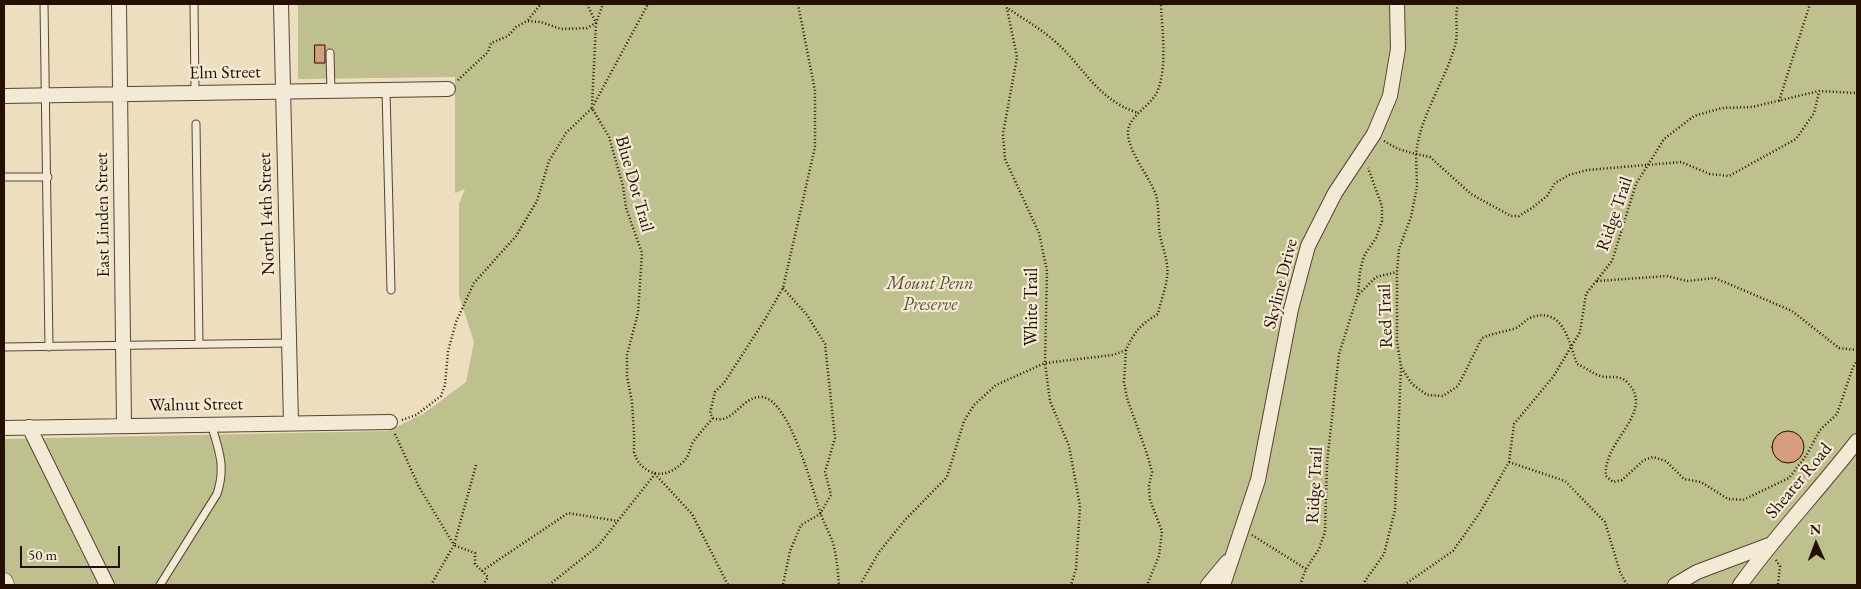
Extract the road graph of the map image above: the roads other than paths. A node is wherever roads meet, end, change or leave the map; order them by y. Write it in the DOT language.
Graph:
graph roads {
  1 [pos="44,4"];
  2 [pos="119,4"];
  3 [pos="194,4"];
  4 [pos="282,4"];
  5 [pos="1397,4"];
  6 [pos="330,53"];
  7 [pos="448,89"];
  8 [pos="386,90"];
  9 [pos="331,91"];
  10 [pos="195,92"];
  11 [pos="282,92"];
  12 [pos="120,94"];
  13 [pos="47,95"];
  14 [pos="4,96"];
  15 [pos="196,124"];
  16 [pos="4,177"];
  17 [pos="48,177"];
  18 [pos="391,290"];
  19 [pos="289,343"];
  20 [pos="199,344"];
  21 [pos="123,345"];
  22 [pos="4,347"];
  23 [pos="49,347"];
  24 [pos="390,422"];
  25 [pos="291,423"];
  26 [pos="211,424"];
  27 [pos="124,425"];
  28 [pos="29,427"];
  29 [pos="4,428"];
  30 [pos="1857,441"];
  31 [pos="1769,545"];
  32 [pos="1231,558"];
  33 [pos="107,585"];
  34 [pos="160,585"];
  35 [pos="1208,585"];
  36 [pos="1223,585"];
  37 [pos="1675,585"];
  38 [pos="1697,585"];
  39 [pos="1740,585"];
  1 -- 13 [label="lane"];
  2 -- 12 [label="street, East Linden Street"];
  3 -- 10 [label="lane"];
  4 -- 11 [label="street, North 14th Street"];
  5 -- 32 [label="street, Skyline Drive"];
  6 -- 9 [label="lane"];
  7 -- 8 [label="street, Elm Street"];
  8 -- 9 [label="street, Elm Street"];
  8 -- 18 [label="lane"];
  9 -- 11 [label="street, Elm Street"];
  10 -- 11 [label="street, Elm Street"];
  10 -- 12 [label="street, Elm Street"];
  11 -- 19 [label="street, North 14th Street"];
  12 -- 13 [label="street, Elm Street"];
  12 -- 21 [label="street, East Linden Street"];
  13 -- 14 [label="street, Elm Street"];
  13 -- 17 [label="lane"];
  15 -- 20 [label="lane"];
  16 -- 17 [label="lane"];
  17 -- 23 [label="lane"];
  19 -- 20 [label="lane"];
  19 -- 25 [label="street, North 14th Street"];
  20 -- 21 [label="lane"];
  21 -- 23 [label="lane"];
  21 -- 27 [label="street, East Linden Street"];
  22 -- 23 [label="lane"];
  24 -- 25 [label="street, Walnut Street"];
  25 -- 26 [label="street, Walnut Street"];
  26 -- 27 [label="street, Walnut Street"];
  26 -- 34 [label="lane"];
  27 -- 28 [label="street, Walnut Street"];
  28 -- 29 [label="street, Walnut Street"];
  28 -- 33 [label="street"];
  30 -- 31 [label="street, Shearer Road"];
  31 -- 37 [label="street"];
  31 -- 39 [label="street, Shearer Road"];
  32 -- 35 [label="street, Skyline Drive"];
  32 -- 36 [label="street, Skyline Drive"];
  37 -- 38 [label="street"];
}
